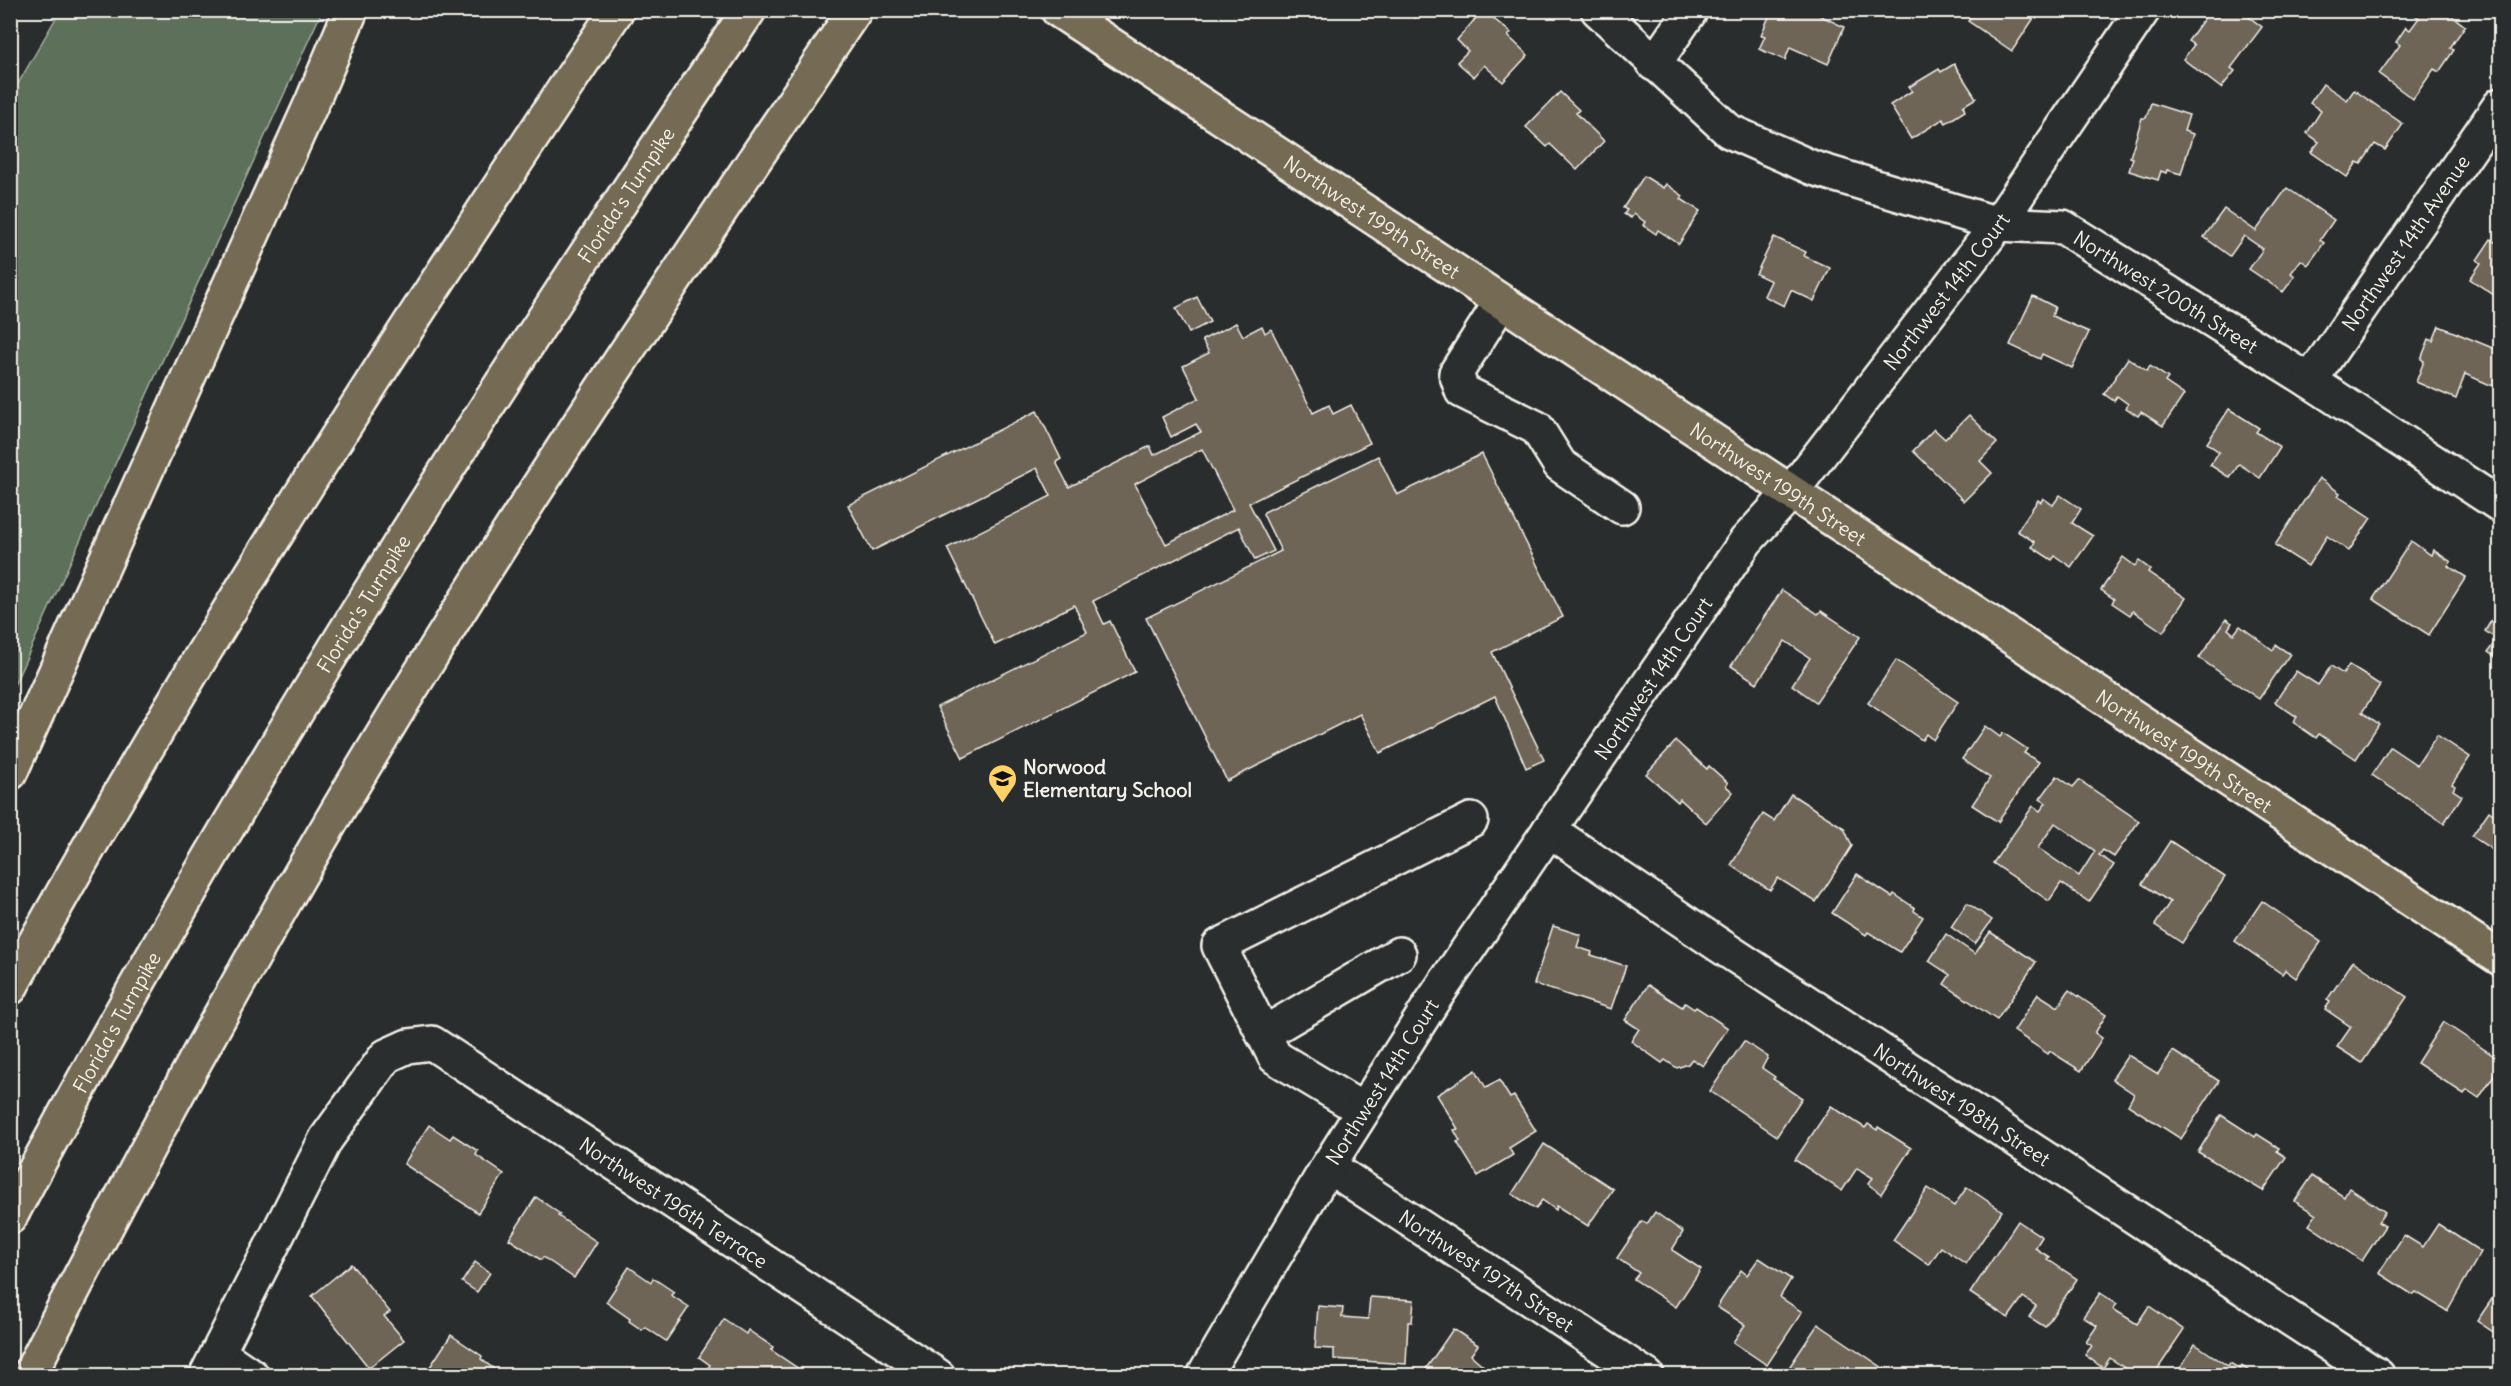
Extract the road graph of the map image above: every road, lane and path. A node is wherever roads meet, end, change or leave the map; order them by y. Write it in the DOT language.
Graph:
graph roads {
  1 [pos="351,10"];
  2 [pos="616,10"];
  3 [pos="749,10"];
  4 [pos="1058,10"];
  5 [pos="1598,10"];
  6 [pos="1691,10"];
  7 [pos="2143,10"];
  8 [pos="848,20"];
  9 [pos="1654,64"];
  10 [pos="2500,105"];
  11 [pos="1998,224"];
  12 [pos="1501,302"];
  13 [pos="2310,381"];
  14 [pos="1791,492"];
  15 [pos="2500,505"];
  16 [pos="1622,507"];
  17 [pos="10,773"];
  18 [pos="1471,820"];
  19 [pos="1549,830"];
  20 [pos="1399,954"];
  21 [pos="2500,958"];
  22 [pos="10,988"];
  23 [pos="1263,1034"];
  24 [pos="1363,1110"];
  25 [pos="1328,1166"];
  26 [pos="10,1217"];
  27 [pos="212,1364"];
  28 [pos="29,1376"];
  29 [pos="252,1376"];
  30 [pos="938,1376"];
  31 [pos="1204,1376"];
  32 [pos="1647,1376"];
  33 [pos="2378,1376"];
  1 -- 17 [label="main road"];
  2 -- 22 [label="main road"];
  3 -- 26 [label="main road, Florida's Turnpike"];
  4 -- 12 [label="main road, Northwest 199th Street"];
  5 -- 9 [label="street, Northwest 200th Street"];
  6 -- 9 [label="street"];
  7 -- 11 [label="street, Northwest 14th Court"];
  8 -- 28 [label="main road"];
  9 -- 11 [label="street, Northwest 200th Street"];
  10 -- 13 [label="street, Northwest 14th Avenue"];
  11 -- 13 [label="street, Northwest 200th Street"];
  11 -- 14 [label="street, Northwest 14th Court"];
  12 -- 14 [label="main road, Northwest 199th Street"];
  12 -- 16 [label="street"];
  13 -- 15 [label="street, Northwest 200th Street"];
  14 -- 19 [label="street, Northwest 14th Court"];
  14 -- 21 [label="main road, Northwest 199th Street"];
  18 -- 23 [label="street"];
  19 -- 24 [label="street, Northwest 14th Court"];
  19 -- 33 [label="street, Northwest 198th Street"];
  20 -- 23 [label="street"];
  23 -- 24 [label="street"];
  24 -- 25 [label="street, Northwest 14th Court"];
  25 -- 31 [label="street, Northwest 14th Court"];
  25 -- 32 [label="street, Northwest 197th Street"];
  27 -- 29 [label="street"];
  27 -- 30 [label="street, Northwest 196th Terrace"];
}
